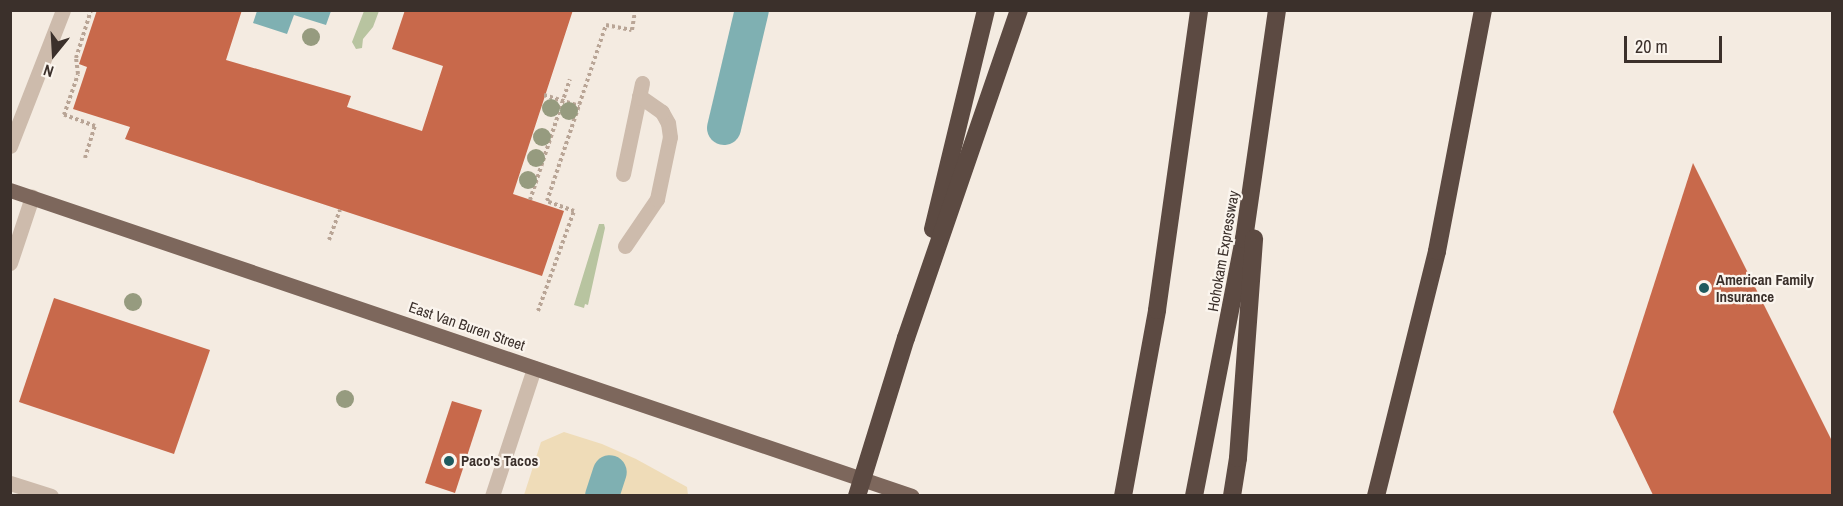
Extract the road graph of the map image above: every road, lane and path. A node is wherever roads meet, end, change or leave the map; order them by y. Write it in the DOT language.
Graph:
graph roads {
  1 [pos="63,10"];
  2 [pos="91,10"];
  3 [pos="635,10"];
  4 [pos="986,10"];
  5 [pos="1019,10"];
  6 [pos="1199,10"];
  7 [pos="1277,10"];
  8 [pos="1483,10"];
  9 [pos="570,79"];
  10 [pos="544,95"];
  11 [pos="563,101"];
  12 [pos="579,105"];
  13 [pos="1262,124"];
  14 [pos="10,146"];
  15 [pos="84,158"];
  16 [pos="623,174"];
  17 [pos="10,190"];
  18 [pos="32,197"];
  19 [pos="530,200"];
  20 [pos="340,210"];
  21 [pos="329,240"];
  22 [pos="625,246"];
  23 [pos="10,263"];
  24 [pos="538,311"];
  25 [pos="906,338"];
  26 [pos="534,368"];
  27 [pos="10,483"];
  28 [pos="51,495"];
  29 [pos="492,495"];
  30 [pos="857,495"];
  31 [pos="912,495"];
  32 [pos="1123,495"];
  33 [pos="1194,495"];
  34 [pos="1232,495"];
  35 [pos="1376,495"];
  1 -- 14 [label="street"];
  2 -- 15 [label="path"];
  3 -- 12 [label="path"];
  4 -- 25 [label="highway"];
  5 -- 25 [label="highway"];
  6 -- 32 [label="highway"];
  7 -- 13 [label="highway, Hohokam Expressway"];
  8 -- 35 [label="highway"];
  9 -- 11 [label="path"];
  10 -- 11 [label="path"];
  11 -- 12 [label="path"];
  11 -- 19 [label="path"];
  12 -- 24 [label="path"];
  13 -- 33 [label="highway, Hohokam Expressway"];
  13 -- 34 [label="highway"];
  16 -- 22 [label="street"];
  17 -- 18 [label="main road, East Van Buren Street"];
  18 -- 23 [label="street"];
  18 -- 26 [label="main road, East Van Buren Street"];
  20 -- 21 [label="path"];
  25 -- 30 [label="highway, bridge"];
  26 -- 29 [label="street"];
  26 -- 31 [label="main road, East Van Buren Street"];
  27 -- 28 [label="street"];
}
